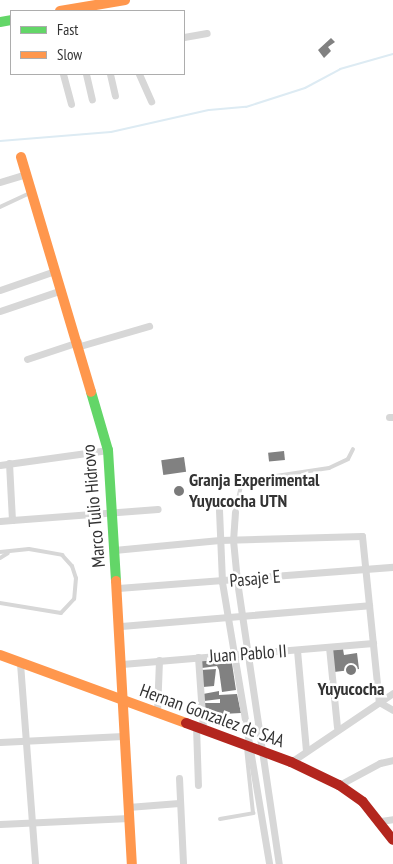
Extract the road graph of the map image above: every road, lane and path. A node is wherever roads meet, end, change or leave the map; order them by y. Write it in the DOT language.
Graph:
graph roads {
  1 [pos="125,0"];
  2 [pos="110,5"];
  3 [pos="68,10"];
  4 [pos="207,33"];
  5 [pos="185,37"];
  6 [pos="63,75"];
  7 [pos="86,75"];
  8 [pos="110,75"];
  9 [pos="139,75"];
  10 [pos="114,94"];
  11 [pos="92,99"];
  12 [pos="151,101"];
  13 [pos="71,104"];
  14 [pos="22,157"];
  15 [pos="27,174"];
  16 [pos="0,182"];
  17 [pos="32,192"];
  18 [pos="0,207"];
  19 [pos="55,271"];
  20 [pos="0,290"];
  21 [pos="62,290"];
  22 [pos="0,312"];
  23 [pos="149,326"];
  24 [pos="79,344"];
  25 [pos="27,359"];
  26 [pos="353,449"];
  27 [pos="108,450"];
  28 [pos="9,463"];
  29 [pos="0,465"];
  30 [pos="158,509"];
  31 [pos="219,510"];
  32 [pos="111,512"];
  33 [pos="235,512"];
  34 [pos="12,520"];
  35 [pos="0,521"];
  36 [pos="220,540"];
  37 [pos="233,540"];
  38 [pos="114,550"];
  39 [pos="12,551"];
  40 [pos="0,552"];
  41 [pos="0,558"];
  42 [pos="393,567"];
  43 [pos="366,569"];
  44 [pos="237,580"];
  45 [pos="222,582"];
  46 [pos="118,588"];
  47 [pos="0,603"];
  48 [pos="369,605"];
  49 [pos="243,616"];
  50 [pos="229,617"];
  51 [pos="121,626"];
  52 [pos="373,643"];
  53 [pos="329,647"];
  54 [pos="297,650"];
  55 [pos="0,655"];
  56 [pos="236,656"];
  57 [pos="248,656"];
  58 [pos="198,657"];
  59 [pos="159,660"];
  60 [pos="20,663"];
  61 [pos="122,664"];
  62 [pos="393,692"];
  63 [pos="122,701"];
  64 [pos="379,702"];
  65 [pos="393,710"];
  66 [pos="157,712"];
  67 [pos="200,728"];
  68 [pos="337,728"];
  69 [pos="123,736"];
  70 [pos="26,740"];
  71 [pos="0,742"];
  72 [pos="249,747"];
  73 [pos="306,750"];
  74 [pos="263,751"];
  75 [pos="393,760"];
  76 [pos="291,762"];
  77 [pos="178,778"];
  78 [pos="198,785"];
  79 [pos="340,786"];
  80 [pos="179,803"];
  81 [pos="128,807"];
  82 [pos="129,818"];
  83 [pos="220,819"];
  84 [pos="393,819"];
  85 [pos="381,821"];
  86 [pos="32,822"];
  87 [pos="0,824"];
  88 [pos="393,840"];
  89 [pos="34,864"];
  90 [pos="132,864"];
  91 [pos="183,864"];
  92 [pos="269,864"];
  93 [pos="280,864"];
  1 -- 2 [label="street"];
  2 -- 3 [label="street"];
  4 -- 5 [label="street"];
  6 -- 13 [label="street"];
  7 -- 11 [label="street"];
  8 -- 10 [label="street"];
  9 -- 12 [label="street"];
  14 -- 15 [label="street, Marco Tulio Hidrovo"];
  15 -- 16 [label="street"];
  15 -- 17 [label="street, Marco Tulio Hidrovo"];
  17 -- 18 [label="lane"];
  17 -- 19 [label="street, Marco Tulio Hidrovo"];
  19 -- 20 [label="street"];
  19 -- 21 [label="street, Marco Tulio Hidrovo"];
  21 -- 22 [label="street"];
  21 -- 24 [label="street, Marco Tulio Hidrovo"];
  23 -- 24 [label="street"];
  24 -- 25 [label="street"];
  24 -- 27 [label="street, Marco Tulio Hidrovo"];
  26 -- 33 [label="lane"];
  27 -- 28 [label="street"];
  27 -- 32 [label="street, Marco Tulio Hidrovo"];
  28 -- 29 [label="street"];
  28 -- 34 [label="street"];
  30 -- 32 [label="street"];
  31 -- 36 [label="street"];
  32 -- 34 [label="street"];
  32 -- 38 [label="street, Marco Tulio Hidrovo"];
  33 -- 37 [label="street"];
  34 -- 35 [label="street"];
  36 -- 37 [label="street"];
  36 -- 38 [label="street"];
  36 -- 45 [label="street"];
  37 -- 43 [label="street"];
  37 -- 44 [label="street"];
  38 -- 46 [label="street, Marco Tulio Hidrovo"];
  39 -- 40 [label="lane"];
  39 -- 41 [label="lane"];
  39 -- 47 [label="lane"];
  42 -- 43 [label="street, Pasaje E"];
  43 -- 44 [label="street, Pasaje E"];
  43 -- 48 [label="street"];
  44 -- 45 [label="street, Pasaje E"];
  44 -- 49 [label="street"];
  45 -- 46 [label="street, Pasaje E"];
  45 -- 50 [label="street"];
  46 -- 51 [label="street, Marco Tulio Hidrovo"];
  48 -- 49 [label="street"];
  48 -- 52 [label="street"];
  49 -- 50 [label="street"];
  49 -- 57 [label="street"];
  50 -- 51 [label="street"];
  50 -- 56 [label="street"];
  51 -- 61 [label="street, Marco Tulio Hidrovo"];
  52 -- 53 [label="street, Juan Pablo II"];
  52 -- 64 [label="street"];
  53 -- 54 [label="street, Juan Pablo II"];
  53 -- 68 [label="street"];
  54 -- 57 [label="street, Juan Pablo II"];
  54 -- 73 [label="street"];
  55 -- 60 [label="street, Hernan Gonzalez de SAA"];
  56 -- 57 [label="street, Juan Pablo II"];
  56 -- 58 [label="street, Juan Pablo II"];
  56 -- 72 [label="street"];
  57 -- 74 [label="street"];
  58 -- 59 [label="street, Juan Pablo II"];
  58 -- 67 [label="street"];
  59 -- 61 [label="street, Juan Pablo II"];
  59 -- 66 [label="street"];
  60 -- 63 [label="street, Hernan Gonzalez de SAA"];
  60 -- 70 [label="street"];
  61 -- 63 [label="street, Marco Tulio Hidrovo"];
  62 -- 64 [label="street"];
  63 -- 66 [label="street, Hernan Gonzalez de SAA"];
  63 -- 69 [label="street, Marco Tulio Hidrovo"];
  64 -- 65 [label="street"];
  64 -- 68 [label="street"];
  66 -- 67 [label="street, Hernan Gonzalez de SAA"];
  67 -- 72 [label="street, Hernan Gonzalez de SAA"];
  67 -- 78 [label="street"];
  68 -- 73 [label="street"];
  69 -- 70 [label="street"];
  69 -- 81 [label="street, Marco Tulio Hidrovo"];
  70 -- 71 [label="street"];
  70 -- 86 [label="street"];
  72 -- 74 [label="street, Hernan Gonzalez de SAA"];
  72 -- 83 [label="lane"];
  72 -- 92 [label="street"];
  73 -- 76 [label="street"];
  74 -- 76 [label="street, Hernan Gonzalez de SAA"];
  74 -- 93 [label="street"];
  75 -- 79 [label="street"];
  76 -- 79 [label="street, Hernan Gonzalez de SAA"];
  77 -- 80 [label="street"];
  79 -- 85 [label="street, Hernan Gonzalez de SAA"];
  80 -- 81 [label="street"];
  80 -- 91 [label="street"];
  81 -- 82 [label="street, Marco Tulio Hidrovo"];
  82 -- 86 [label="street"];
  82 -- 90 [label="street, Marco Tulio Hidrovo"];
  84 -- 85 [label="street"];
  85 -- 88 [label="street, Hernan Gonzalez de SAA"];
  86 -- 87 [label="street"];
  86 -- 89 [label="street"];
}
